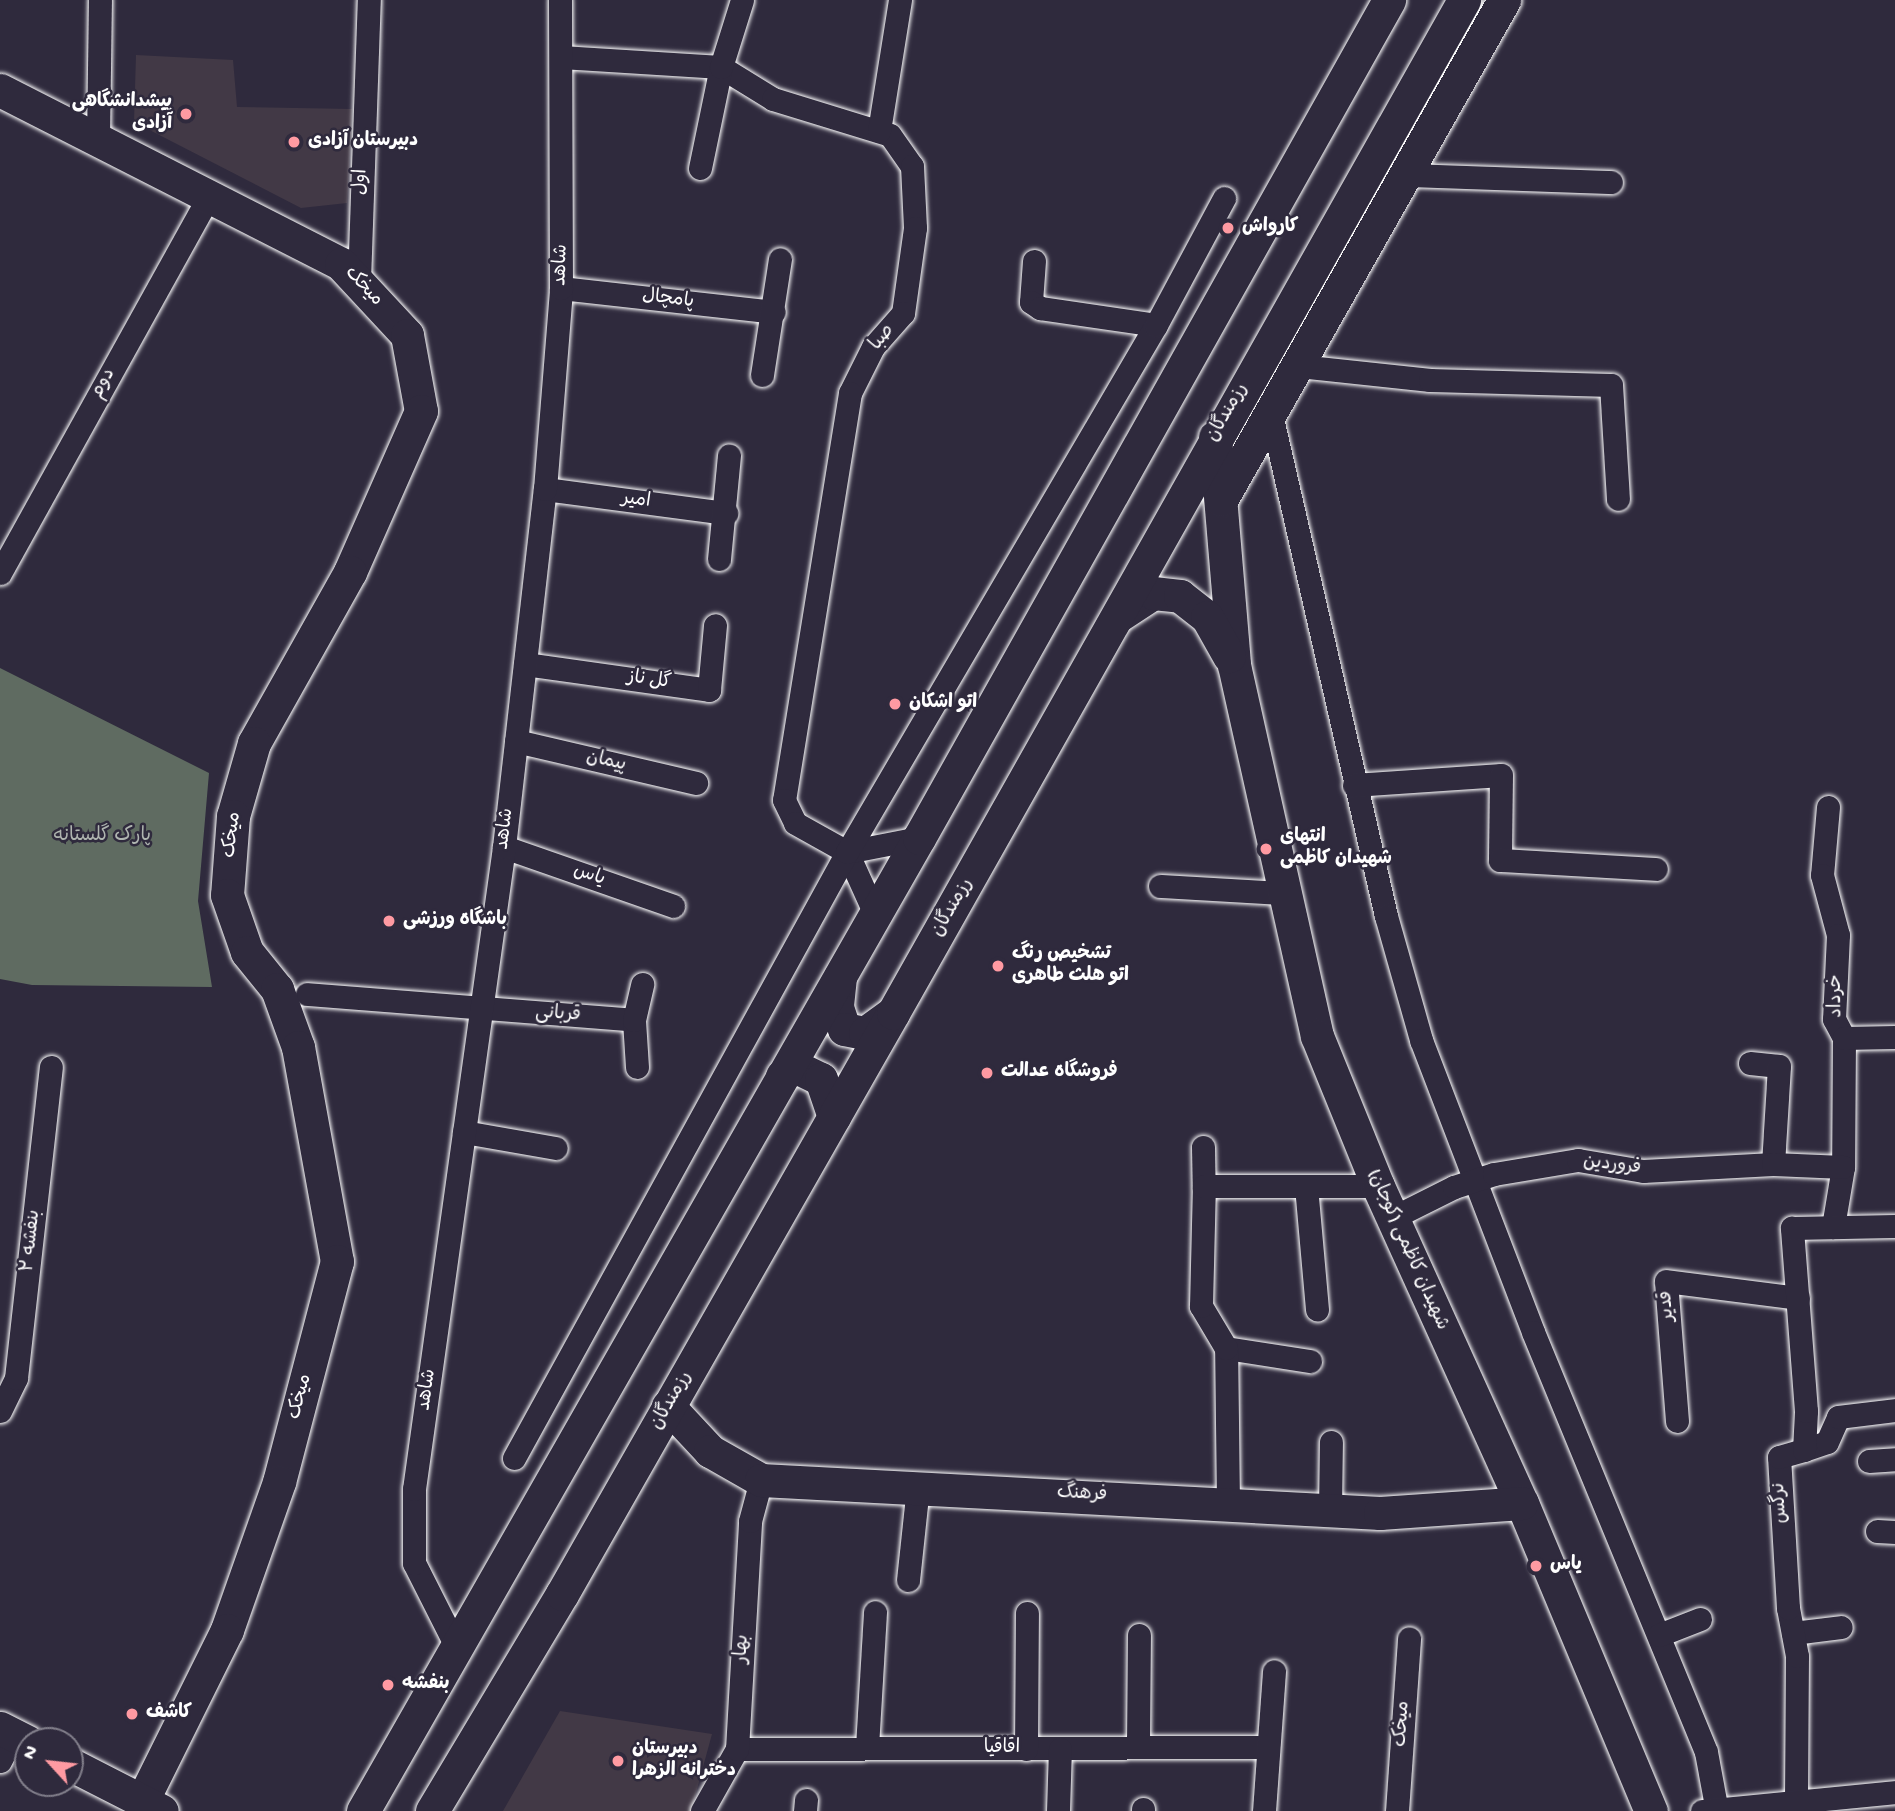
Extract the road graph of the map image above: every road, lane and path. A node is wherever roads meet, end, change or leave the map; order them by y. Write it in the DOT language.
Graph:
graph roads {
  1 [pos="100,0"];
  2 [pos="369,0"];
  3 [pos="560,0"];
  4 [pos="742,0"];
  5 [pos="900,0"];
  6 [pos="1364,0"];
  7 [pos="1389,0"];
  8 [pos="1464,0"];
  9 [pos="1504,0"];
  10 [pos="1444,36"];
  11 [pos="1363,47"];
  12 [pos="1475,52"];
  13 [pos="561,57"];
  14 [pos="721,66"];
  15 [pos="0,90"];
  16 [pos="879,131"];
  17 [pos="98,140"];
  18 [pos="700,168"];
  19 [pos="1406,175"];
  20 [pos="1611,183"];
  21 [pos="209,196"];
  22 [pos="1224,198"];
  23 [pos="780,260"];
  24 [pos="1034,261"];
  25 [pos="359,281"];
  26 [pos="561,288"];
  27 [pos="774,312"];
  28 [pos="1156,325"];
  29 [pos="1299,366"];
  30 [pos="762,375"];
  31 [pos="1271,414"];
  32 [pos="1215,437"];
  33 [pos="729,455"];
  34 [pos="545,489"];
  35 [pos="1618,499"];
  36 [pos="1220,500"];
  37 [pos="726,513"];
  38 [pos="719,559"];
  39 [pos="0,573"];
  40 [pos="1118,616"];
  41 [pos="715,625"];
  42 [pos="525,664"];
  43 [pos="1234,664"];
  44 [pos="516,741"];
  45 [pos="696,783"];
  46 [pos="1354,785"];
  47 [pos="1828,807"];
  48 [pos="919,838"];
  49 [pos="504,847"];
  50 [pos="847,852"];
  51 [pos="1656,869"];
  52 [pos="1160,886"];
  53 [pos="1283,893"];
  54 [pos="673,905"];
  55 [pos="875,914"];
  56 [pos="841,974"];
  57 [pos="642,984"];
  58 [pos="307,994"];
  59 [pos="482,1009"];
  60 [pos="893,1013"];
  61 [pos="634,1020"];
  62 [pos="1895,1037"];
  63 [pos="1844,1038"];
  64 [pos="1750,1063"];
  65 [pos="637,1067"];
  66 [pos="51,1068"];
  67 [pos="782,1076"];
  68 [pos="834,1117"];
  69 [pos="464,1132"];
  70 [pos="1203,1147"];
  71 [pos="556,1148"];
  72 [pos="1773,1164"];
  73 [pos="1843,1167"];
  74 [pos="1473,1181"];
  75 [pos="1204,1186"];
  76 [pos="1306,1186"];
  77 [pos="1378,1186"];
  78 [pos="1392,1218"];
  79 [pos="1895,1226"];
  80 [pos="1833,1227"];
  81 [pos="1798,1298"];
  82 [pos="1317,1310"];
  83 [pos="1226,1348"];
  84 [pos="1310,1361"];
  85 [pos="668,1406"];
  86 [pos="0,1410"];
  87 [pos="1895,1410"];
  88 [pos="1677,1421"];
  89 [pos="1331,1442"];
  90 [pos="1804,1450"];
  91 [pos="514,1458"];
  92 [pos="1895,1459"];
  93 [pos="1869,1461"];
  94 [pos="761,1480"];
  95 [pos="918,1488"];
  96 [pos="1522,1503"];
  97 [pos="1228,1504"];
  98 [pos="1330,1510"];
  99 [pos="908,1580"];
  100 [pos="874,1612"];
  101 [pos="1027,1613"];
  102 [pos="1700,1619"];
  103 [pos="1841,1627"];
  104 [pos="1793,1633"];
  105 [pos="1139,1635"];
  106 [pos="1659,1635"];
  107 [pos="1409,1638"];
  108 [pos="455,1644"];
  109 [pos="1274,1671"];
  110 [pos="1138,1745"];
  111 [pos="867,1747"];
  112 [pos="1268,1747"];
  113 [pos="737,1749"];
  114 [pos="1027,1749"];
  115 [pos="1060,1749"];
  116 [pos="84,1771"];
  117 [pos="1895,1791"];
  118 [pos="1796,1798"];
  119 [pos="152,1806"];
  120 [pos="1709,1809"];
  121 [pos="363,1811"];
  122 [pos="432,1811"];
  123 [pos="702,1811"];
  124 [pos="1058,1811"];
  125 [pos="1264,1811"];
  126 [pos="1397,1811"];
  127 [pos="1651,1811"];
  1 -- 17 [label="street"];
  2 -- 25 [label="street, اول"];
  3 -- 13 [label="street, شاهد"];
  4 -- 14 [label="street"];
  5 -- 16 [label="street"];
  6 -- 11 [label="main road"];
  7 -- 11 [label="main road"];
  8 -- 10 [label="main road, رزمندگان"];
  9 -- 12 [label="main road"];
  10 -- 12 [label="main road"];
  10 -- 32 [label="main road, رزمندگان"];
  11 -- 48 [label="main road"];
  12 -- 19 [label="main road"];
  13 -- 14 [label="street, صبا"];
  13 -- 26 [label="street, شاهد"];
  14 -- 16 [label="street, صبا"];
  14 -- 18 [label="street"];
  15 -- 17 [label="main road, میخک"];
  16 -- 50 [label="street, صبا"];
  17 -- 21 [label="main road, میخک"];
  19 -- 20 [label="street"];
  19 -- 29 [label="main road"];
  21 -- 25 [label="main road, میخک"];
  21 -- 39 [label="street, دوم"];
  22 -- 28 [label="street"];
  23 -- 27 [label="street"];
  24 -- 28 [label="street"];
  25 -- 119 [label="main road, میخک"];
  26 -- 27 [label="street, پامچال"];
  26 -- 34 [label="street, شاهد"];
  27 -- 30 [label="street"];
  28 -- 50 [label="street"];
  29 -- 31 [label="main road"];
  29 -- 35 [label="street"];
  31 -- 36 [label="main road"];
  31 -- 46 [label="street"];
  32 -- 36 [label="main road"];
  32 -- 40 [label="main road, رزمندگان"];
  33 -- 37 [label="street"];
  34 -- 37 [label="street, امیر"];
  34 -- 42 [label="street, شاهد"];
  36 -- 43 [label="main road"];
  37 -- 38 [label="street"];
  40 -- 43 [label="main road"];
  40 -- 60 [label="main road, رزمندگان"];
  41 -- 42 [label="street, گل ناز"];
  42 -- 44 [label="street, شاهد"];
  43 -- 53 [label="main road, شهیدان کاظمی (کوجان)"];
  44 -- 45 [label="street, پیمان"];
  44 -- 49 [label="street, شاهد"];
  46 -- 51 [label="street"];
  46 -- 74 [label="street"];
  47 -- 63 [label="street, خرداد"];
  48 -- 50 [label="street"];
  48 -- 55 [label="main road"];
  49 -- 54 [label="street, یاس"];
  49 -- 59 [label="street, شاهد"];
  50 -- 55 [label="street"];
  50 -- 91 [label="street"];
  52 -- 53 [label="street"];
  53 -- 77 [label="main road, شهیدان کاظمی (کوجان)"];
  55 -- 56 [label="main road"];
  56 -- 60 [label="main road"];
  56 -- 67 [label="main road"];
  57 -- 61 [label="street"];
  58 -- 59 [label="street, قربانی"];
  59 -- 61 [label="street, قربانی"];
  59 -- 69 [label="street, شاهد"];
  60 -- 68 [label="main road, رزمندگان"];
  61 -- 65 [label="street"];
  62 -- 63 [label="street"];
  63 -- 73 [label="street, خرداد"];
  64 -- 72 [label="street"];
  66 -- 86 [label="street, بنفشه ۲"];
  67 -- 68 [label="main road"];
  67 -- 108 [label="main road"];
  68 -- 85 [label="main road, رزمندگان"];
  69 -- 71 [label="street"];
  69 -- 108 [label="street, شاهد"];
  70 -- 75 [label="street"];
  72 -- 73 [label="street, فروردین"];
  72 -- 74 [label="street, فروردین"];
  73 -- 80 [label="street, خرداد"];
  74 -- 78 [label="street, فروردین"];
  74 -- 106 [label="street"];
  75 -- 76 [label="street"];
  75 -- 83 [label="street"];
  76 -- 77 [label="street"];
  76 -- 82 [label="street"];
  77 -- 78 [label="main road, شهیدان کاظمی (کوجان)"];
  78 -- 96 [label="main road, شهیدان کاظمی (کوجان)"];
  79 -- 80 [label="street"];
  80 -- 81 [label="street"];
  81 -- 88 [label="street, قدیر"];
  81 -- 90 [label="street"];
  83 -- 84 [label="street"];
  83 -- 97 [label="street"];
  85 -- 94 [label="main road, فرهنگ"];
  85 -- 122 [label="main road, رزمندگان"];
  87 -- 90 [label="street"];
  89 -- 98 [label="street"];
  90 -- 104 [label="street, نرگس"];
  92 -- 93 [label="street"];
  94 -- 95 [label="main road, فرهنگ"];
  94 -- 113 [label="street, بهار"];
  95 -- 97 [label="main road, فرهنگ"];
  95 -- 99 [label="street"];
  96 -- 98 [label="main road, فرهنگ"];
  96 -- 127 [label="main road, شهیدان کاظمی (کوجان)"];
  97 -- 98 [label="main road, فرهنگ"];
  100 -- 111 [label="street"];
  101 -- 114 [label="street"];
  102 -- 106 [label="street"];
  103 -- 104 [label="street"];
  104 -- 118 [label="street, نرگس"];
  105 -- 110 [label="street"];
  106 -- 120 [label="street"];
  107 -- 126 [label="street, میخک"];
  108 -- 121 [label="main road"];
  109 -- 112 [label="street"];
  110 -- 112 [label="street, اقاقیا"];
  110 -- 115 [label="street, اقاقیا"];
  111 -- 113 [label="street, اقاقیا"];
  111 -- 114 [label="street, اقاقیا"];
  112 -- 125 [label="street"];
  113 -- 123 [label="street, بهار"];
  114 -- 115 [label="street, اقاقیا"];
  115 -- 124 [label="street"];
  116 -- 119 [label="main road"];
  117 -- 118 [label="street"];
  118 -- 120 [label="street"];
}
